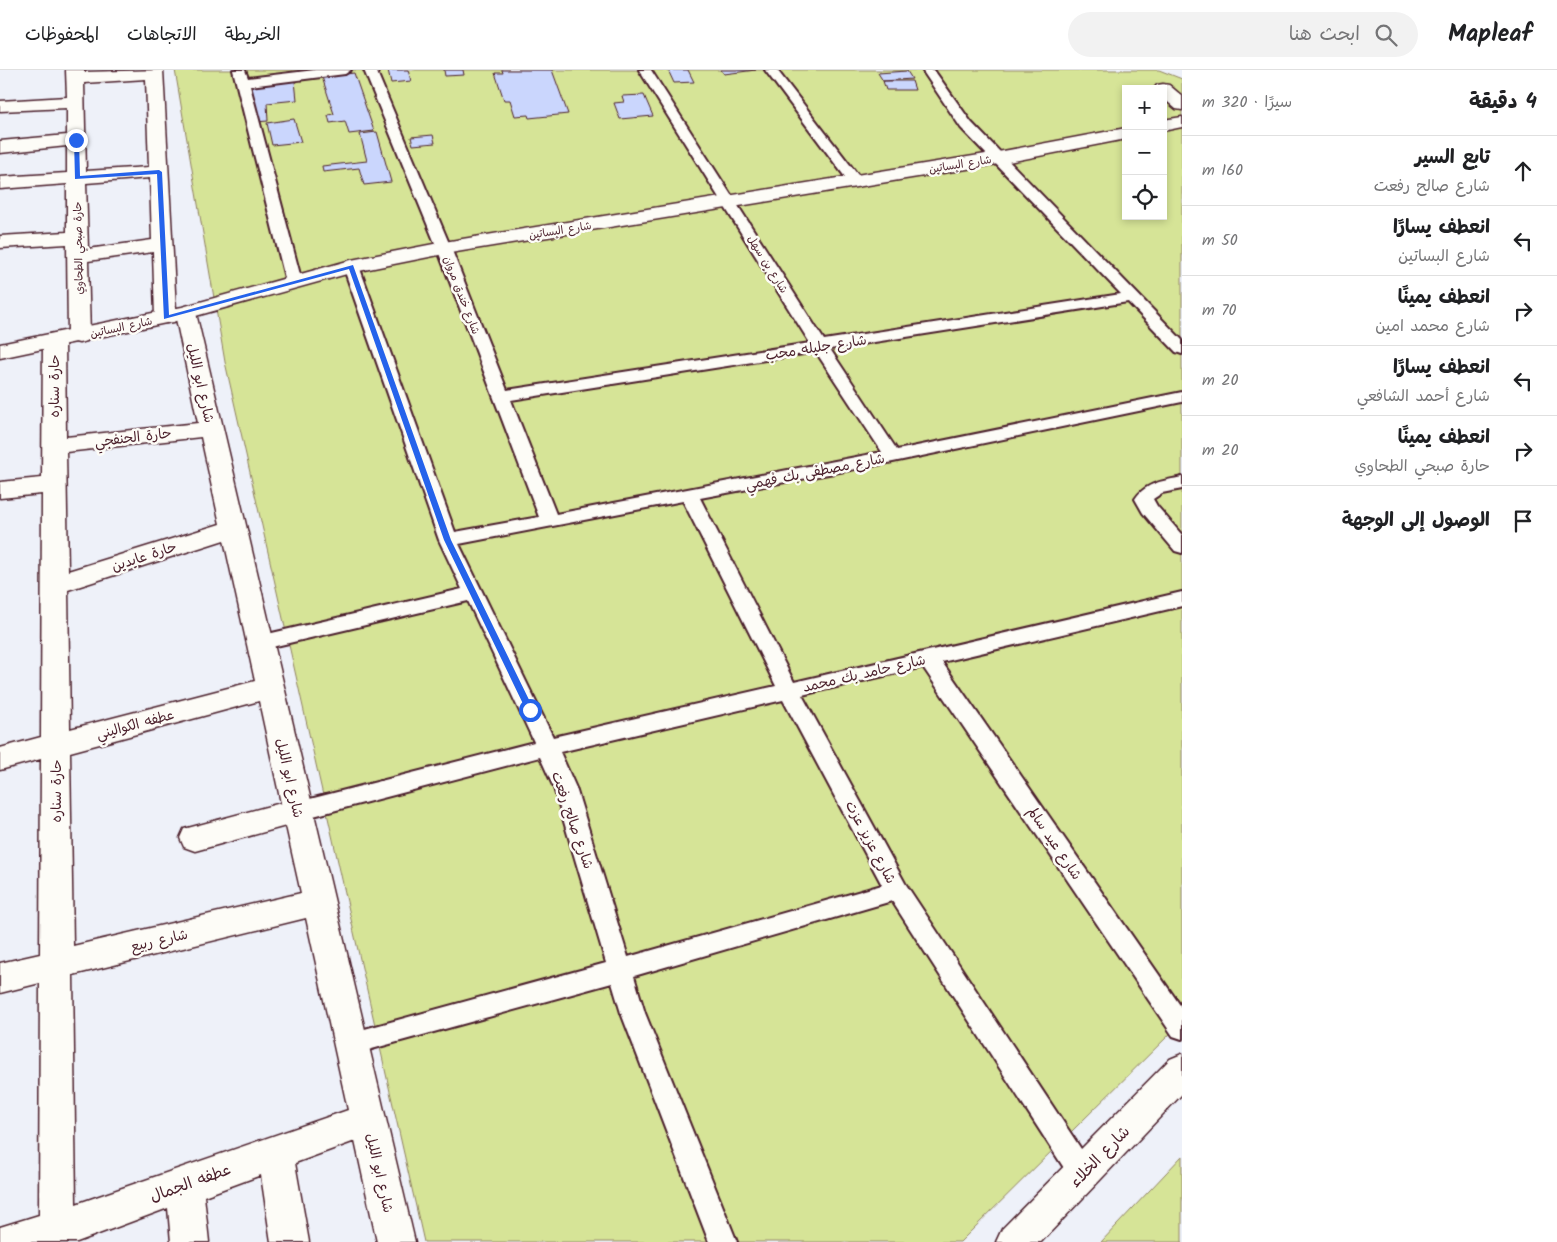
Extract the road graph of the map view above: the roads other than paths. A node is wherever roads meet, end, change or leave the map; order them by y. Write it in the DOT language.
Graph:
graph roads {
  1 [pos="345,70"];
  2 [pos="370,70"];
  3 [pos="645,70"];
  4 [pos="771,70"];
  5 [pos="928,70"];
  6 [pos="154,71"];
  7 [pos="75,74"];
  8 [pos="240,77"];
  9 [pos="1167,93"];
  10 [pos="76,102"];
  11 [pos="1182,105"];
  12 [pos="0,106"];
  13 [pos="1182,122"];
  14 [pos="1167,125"];
  15 [pos="1122,134"];
  16 [pos="76,140"];
  17 [pos="0,147"];
  18 [pos="998,158"];
  19 [pos="159,172"];
  20 [pos="77,178"];
  21 [pos="856,182"];
  22 [pos="0,183"];
  23 [pos="729,203"];
  24 [pos="0,242"];
  25 [pos="163,245"];
  26 [pos="78,246"];
  27 [pos="444,248"];
  28 [pos="351,266"];
  29 [pos="294,282"];
  30 [pos="1132,297"];
  31 [pos="175,315"];
  32 [pos="66,338"];
  33 [pos="820,346"];
  34 [pos="1182,349"];
  35 [pos="0,351"];
  36 [pos="501,396"];
  37 [pos="1182,397"];
  38 [pos="211,428"];
  39 [pos="54,446"];
  40 [pos="893,456"];
  41 [pos="1182,483"];
  42 [pos="54,485"];
  43 [pos="0,490"];
  44 [pos="689,495"];
  45 [pos="550,522"];
  46 [pos="234,528"];
  47 [pos="448,540"];
  48 [pos="1182,548"];
  49 [pos="55,585"];
  50 [pos="472,593"];
  51 [pos="1182,599"];
  52 [pos="259,642"];
  53 [pos="928,658"];
  54 [pos="270,688"];
  55 [pos="789,691"];
  56 [pos="56,744"];
  57 [pos="547,747"];
  58 [pos="0,759"];
  59 [pos="298,811"];
  60 [pos="195,838"];
  61 [pos="897,890"];
  62 [pos="319,902"];
  63 [pos="57,964"];
  64 [pos="619,970"];
  65 [pos="0,978"];
  66 [pos="1182,1028"];
  67 [pos="350,1044"];
  68 [pos="1182,1070"];
  69 [pos="368,1120"];
  70 [pos="275,1152"];
  71 [pos="1082,1173"];
  72 [pos="184,1184"];
  73 [pos="58,1235"];
  74 [pos="10,1242"];
  75 [pos="190,1242"];
  76 [pos="290,1242"];
  77 [pos="396,1242"];
  78 [pos="723,1242"];
  79 [pos="1015,1242"];
  1 -- 8 [label="lane"];
  2 -- 27 [label="lane, شارع خندق مروان"];
  3 -- 23 [label="lane, شارع بن سهل"];
  4 -- 21 [label="lane"];
  5 -- 18 [label="lane"];
  6 -- 7 [label="street"];
  6 -- 19 [label="street, شارع ابو الليل"];
  7 -- 10 [label="street, حارة صبحي الطحاوي"];
  8 -- 29 [label="lane"];
  9 -- 11 [label="street"];
  10 -- 12 [label="street"];
  10 -- 16 [label="street, حارة صبحي الطحاوي"];
  13 -- 14 [label="street"];
  15 -- 18 [label="street, شارع البساتين"];
  16 -- 17 [label="street"];
  16 -- 20 [label="street, حارة صبحي الطحاوي"];
  18 -- 21 [label="street, شارع البساتين"];
  18 -- 30 [label="lane"];
  19 -- 20 [label="street"];
  19 -- 25 [label="street, شارع ابو الليل"];
  20 -- 22 [label="street"];
  20 -- 26 [label="street, حارة صبحي الطحاوي"];
  21 -- 23 [label="street, شارع البساتين"];
  23 -- 27 [label="street, شارع البساتين"];
  23 -- 33 [label="lane, شارع بن سهل"];
  24 -- 26 [label="street"];
  25 -- 26 [label="street"];
  25 -- 31 [label="street, شارع ابو الليل"];
  26 -- 32 [label="street, حارة صبحي الطحاوي"];
  27 -- 28 [label="street, شارع البساتين"];
  27 -- 36 [label="lane, شارع خندق مروان"];
  28 -- 29 [label="street, شارع البساتين"];
  28 -- 47 [label="lane, شارع صالح رفعت"];
  29 -- 31 [label="street, شارع البساتين"];
  30 -- 33 [label="lane, شارع جليله محب"];
  30 -- 34 [label="lane"];
  31 -- 32 [label="street, شارع البساتين"];
  31 -- 38 [label="street, شارع ابو الليل"];
  32 -- 35 [label="street, شارع البساتين"];
  32 -- 39 [label="street, حارة سناره"];
  33 -- 36 [label="lane, شارع جليله محب"];
  33 -- 40 [label="lane, شارع بن سهل"];
  36 -- 45 [label="lane, شارع خندق مروان"];
  37 -- 40 [label="lane, شارع مصطفى بك فهمي"];
  38 -- 39 [label="street, حارة الحنفجي"];
  38 -- 46 [label="street, شارع ابو الليل"];
  39 -- 42 [label="street, حارة سناره"];
  40 -- 44 [label="lane, شارع مصطفى بك فهمي"];
  41 -- 48 [label="lane"];
  42 -- 43 [label="street"];
  42 -- 49 [label="street, حارة سناره"];
  44 -- 45 [label="lane, شارع مصطفى بك فهمي"];
  44 -- 55 [label="lane, شارع عزيز عزت"];
  45 -- 47 [label="lane, شارع مصطفى بك فهمي"];
  46 -- 49 [label="street, حارة عابدين"];
  46 -- 52 [label="street, شارع ابو الليل"];
  47 -- 50 [label="lane, شارع صالح رفعت"];
  49 -- 56 [label="street, حارة سناره"];
  50 -- 52 [label="lane"];
  50 -- 57 [label="lane, شارع صالح رفعت"];
  51 -- 53 [label="lane, شارع حامد بك محمد"];
  52 -- 54 [label="street, شارع ابو الليل"];
  53 -- 55 [label="lane, شارع حامد بك محمد"];
  53 -- 66 [label="lane, شارع عيد سالم"];
  54 -- 56 [label="street, عطفه الكواليني"];
  54 -- 59 [label="street, شارع ابو الليل"];
  55 -- 57 [label="lane, شارع حامد بك محمد"];
  55 -- 61 [label="lane, شارع عزيز عزت"];
  56 -- 58 [label="street, عطفه الكواليني"];
  56 -- 63 [label="street, حارة سناره"];
  57 -- 59 [label="lane, شارع حامد بك محمد"];
  57 -- 64 [label="lane, شارع صالح رفعت"];
  59 -- 60 [label="street"];
  59 -- 62 [label="street, شارع ابو الليل"];
  61 -- 64 [label="lane"];
  61 -- 71 [label="lane, شارع عزيز عزت"];
  62 -- 63 [label="street, شارع ربيع"];
  62 -- 67 [label="street, شارع ابو الليل"];
  63 -- 65 [label="street, شارع ربيع"];
  63 -- 73 [label="street, حارة سناره"];
  64 -- 67 [label="lane"];
  64 -- 78 [label="lane, شارع صالح رفعت"];
  67 -- 69 [label="street, شارع ابو الليل"];
  68 -- 71 [label="street, شارع الخلاء"];
  69 -- 70 [label="street, عطفه الجمال"];
  69 -- 77 [label="street, شارع ابو الليل"];
  70 -- 72 [label="street, عطفه الجمال"];
  70 -- 76 [label="street"];
  71 -- 79 [label="street, شارع الخلاء"];
  72 -- 73 [label="street, عطفه الجمال"];
  72 -- 75 [label="street"];
  73 -- 74 [label="street, عطفه الجمال"];
}
